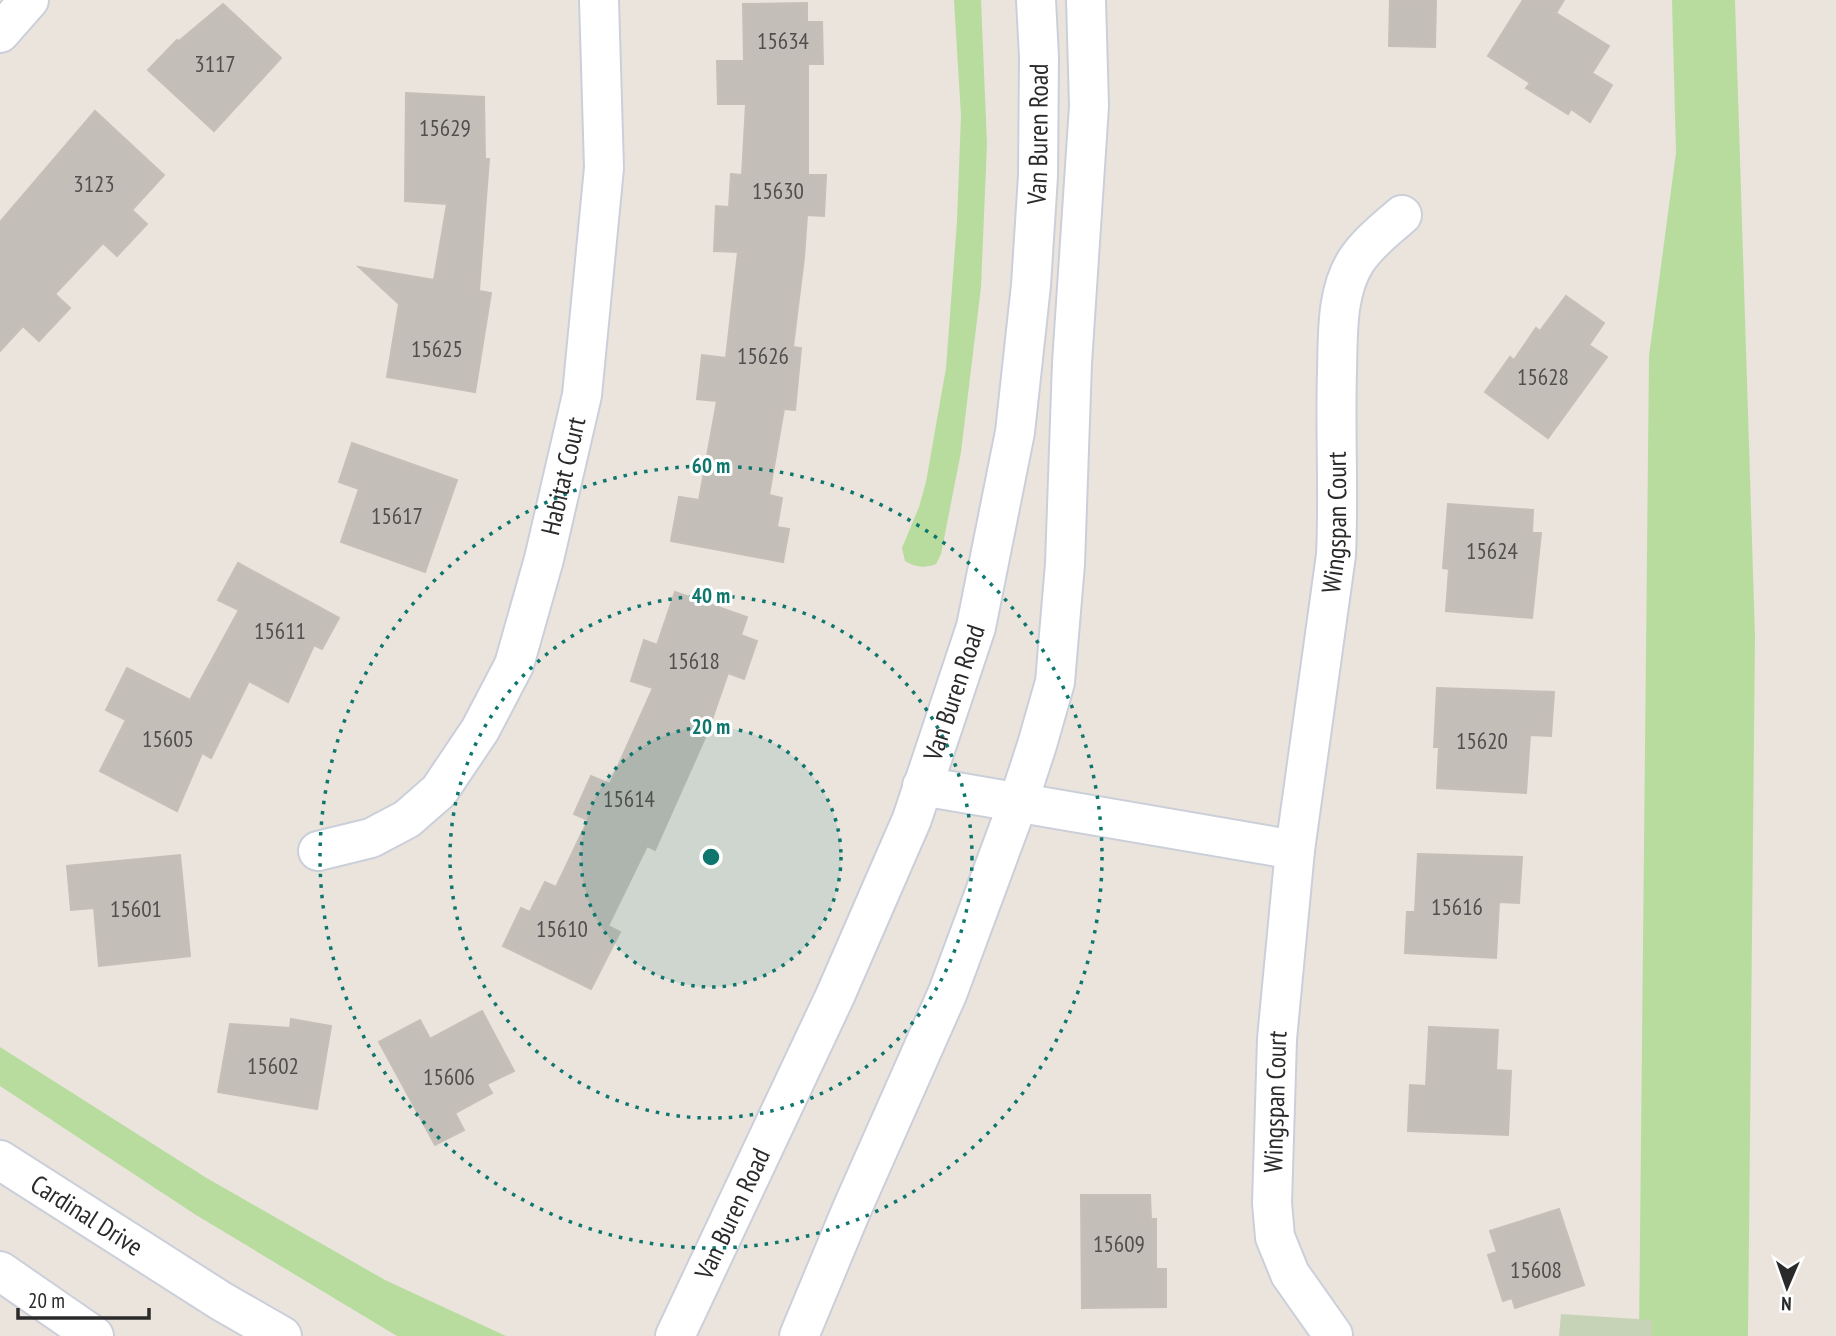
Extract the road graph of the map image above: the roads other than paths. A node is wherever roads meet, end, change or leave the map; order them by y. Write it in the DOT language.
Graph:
graph roads {
  1 [pos="29,0"];
  2 [pos="598,0"];
  3 [pos="1036,0"];
  4 [pos="1086,0"];
  5 [pos="0,33"];
  6 [pos="1402,215"];
  7 [pos="922,786"];
  8 [pos="1018,803"];
  9 [pos="1295,850"];
  10 [pos="318,851"];
  11 [pos="0,1160"];
  12 [pos="0,1272"];
  13 [pos="1333,1335"];
  14 [pos="94,1336"];
  15 [pos="282,1336"];
  16 [pos="675,1336"];
  17 [pos="799,1336"];
  1 -- 5 [label="street"];
  2 -- 10 [label="street, Habitat Court"];
  3 -- 7 [label="street, Van Buren Road"];
  4 -- 8 [label="street, Van Buren Road"];
  6 -- 9 [label="street, Wingspan Court"];
  7 -- 8 [label="street"];
  7 -- 16 [label="street, Van Buren Road"];
  8 -- 9 [label="street"];
  8 -- 17 [label="street, Van Buren Road"];
  9 -- 13 [label="street, Wingspan Court"];
  11 -- 15 [label="street, Cardinal Drive"];
  12 -- 14 [label="street"];
}
